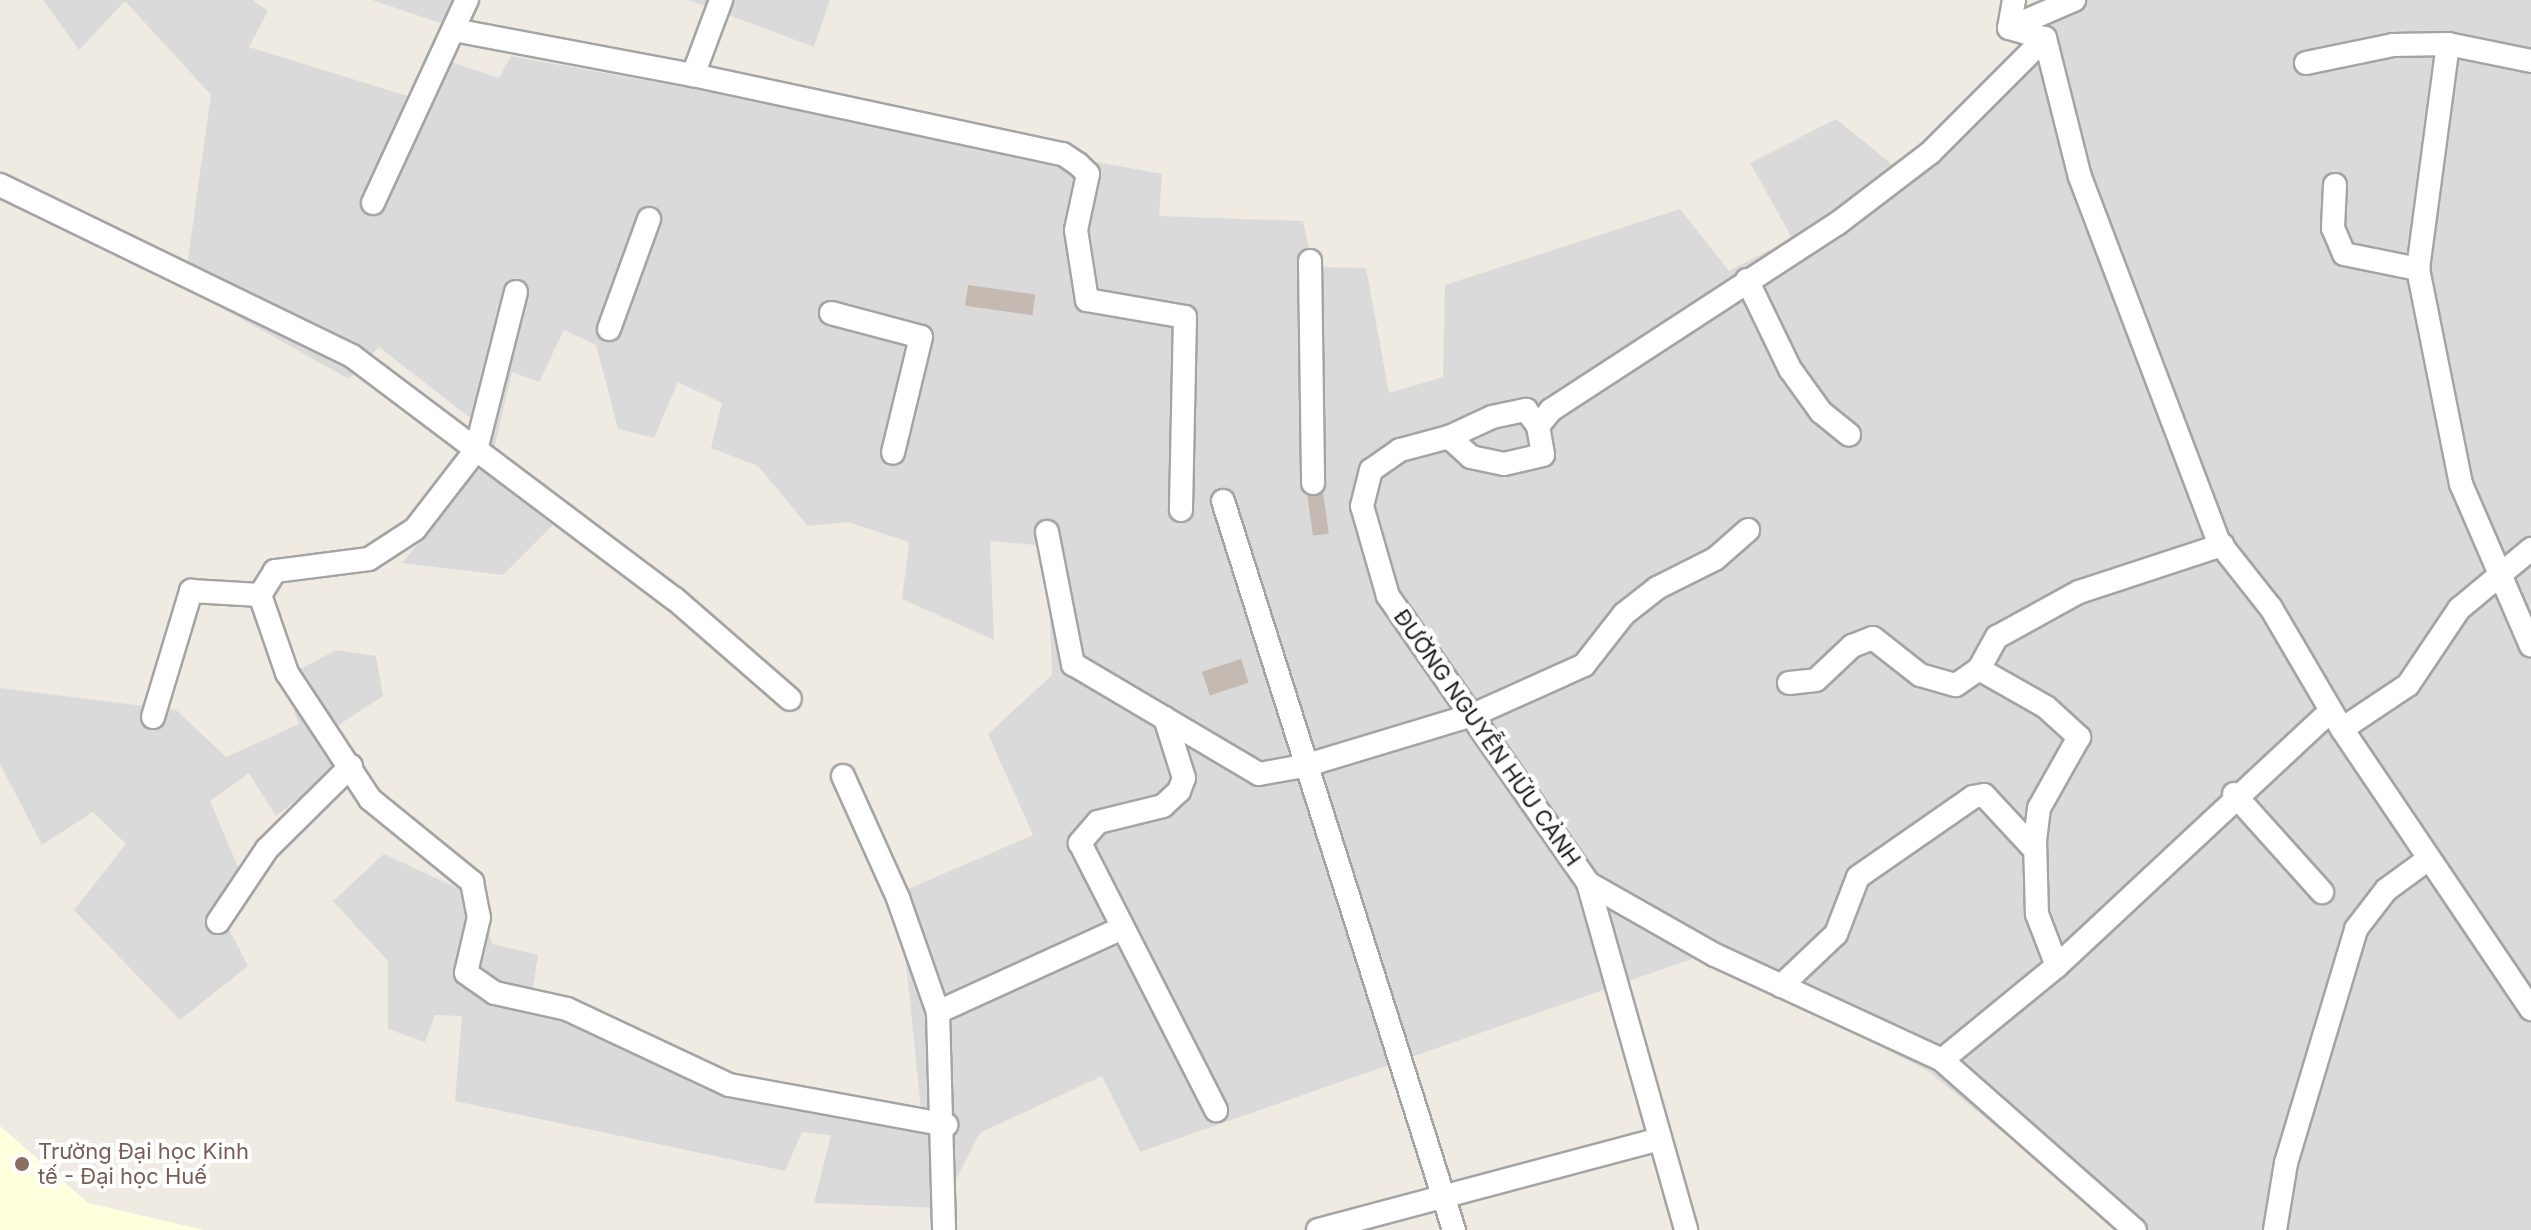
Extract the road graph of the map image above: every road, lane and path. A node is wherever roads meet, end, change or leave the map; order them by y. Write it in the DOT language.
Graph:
graph roads {
  1 [pos="467,0"];
  2 [pos="721,0"];
  3 [pos="2014,0"];
  4 [pos="2074,0"];
  5 [pos="2009,28"];
  6 [pos="454,30"];
  7 [pos="2045,38"];
  8 [pos="2448,44"];
  9 [pos="2531,61"];
  10 [pos="2306,63"];
  11 [pos="693,75"];
  12 [pos="0,185"];
  13 [pos="2335,185"];
  14 [pos="373,203"];
  15 [pos="649,219"];
  16 [pos="1310,261"];
  17 [pos="2418,269"];
  18 [pos="1747,280"];
  19 [pos="516,292"];
  20 [pos="831,313"];
  21 [pos="609,329"];
  22 [pos="1538,426"];
  23 [pos="1849,435"];
  24 [pos="1449,437"];
  25 [pos="476,450"];
  26 [pos="893,453"];
  27 [pos="1313,483"];
  28 [pos="1223,501"];
  29 [pos="1181,510"];
  30 [pos="1748,530"];
  31 [pos="1047,532"];
  32 [pos="2222,545"];
  33 [pos="2531,549"];
  34 [pos="2504,574"];
  35 [pos="260,595"];
  36 [pos="2531,646"];
  37 [pos="1979,669"];
  38 [pos="1789,683"];
  39 [pos="790,699"];
  40 [pos="1473,715"];
  41 [pos="153,717"];
  42 [pos="1165,718"];
  43 [pos="2336,720"];
  44 [pos="351,766"];
  45 [pos="1304,766"];
  46 [pos="843,776"];
  47 [pos="2234,794"];
  48 [pos="2034,849"];
  49 [pos="2427,860"];
  50 [pos="1588,883"];
  51 [pos="2322,892"];
  52 [pos="218,922"];
  53 [pos="1120,929"];
  54 [pos="2057,966"];
  55 [pos="1781,986"];
  56 [pos="2531,1009"];
  57 [pos="938,1012"];
  58 [pos="1942,1060"];
  59 [pos="1216,1110"];
  60 [pos="946,1125"];
  61 [pos="1656,1140"];
  62 [pos="1444,1196"];
  63 [pos="2136,1227"];
  64 [pos="944,1230"];
  65 [pos="1318,1230"];
  66 [pos="1454,1230"];
  67 [pos="1686,1230"];
  68 [pos="2275,1230"];
  1 -- 6 [label="street"];
  2 -- 11 [label="street"];
  3 -- 5 [label="street"];
  4 -- 5 [label="street"];
  5 -- 7 [label="street"];
  6 -- 11 [label="street"];
  6 -- 14 [label="street"];
  7 -- 18 [label="street"];
  7 -- 32 [label="street"];
  8 -- 9 [label="street"];
  8 -- 10 [label="street"];
  8 -- 17 [label="street"];
  11 -- 29 [label="street"];
  12 -- 25 [label="street"];
  13 -- 17 [label="street"];
  15 -- 21 [label="street"];
  16 -- 27 [label="street"];
  17 -- 34 [label="street"];
  18 -- 22 [label="street"];
  18 -- 23 [label="street"];
  19 -- 25 [label="street"];
  20 -- 26 [label="street"];
  22 -- 24 [label="street"];
  22 -- 24 [label="street"];
  24 -- 40 [label="street, ĐƯỜNG NGUYỄN HỮU CẢNH"];
  25 -- 35 [label="street"];
  25 -- 39 [label="street"];
  28 -- 45 [label="street"];
  30 -- 40 [label="street"];
  31 -- 42 [label="street"];
  32 -- 37 [label="street"];
  32 -- 43 [label="street"];
  33 -- 34 [label="street"];
  34 -- 36 [label="street"];
  34 -- 43 [label="street"];
  35 -- 41 [label="street"];
  35 -- 44 [label="street"];
  37 -- 38 [label="street"];
  37 -- 48 [label="street"];
  40 -- 45 [label="street"];
  40 -- 50 [label="street, ĐƯỜNG NGUYỄN HỮU CẢNH"];
  42 -- 45 [label="street"];
  42 -- 53 [label="street"];
  43 -- 47 [label="street"];
  43 -- 49 [label="street"];
  44 -- 52 [label="street"];
  44 -- 60 [label="street"];
  45 -- 62 [label="street"];
  46 -- 57 [label="street"];
  47 -- 51 [label="street"];
  47 -- 54 [label="street"];
  48 -- 54 [label="street"];
  48 -- 55 [label="street"];
  49 -- 56 [label="street"];
  49 -- 68 [label="street"];
  50 -- 55 [label="street, ĐƯỜNG NGUYỄN HỮU CẢNH"];
  50 -- 61 [label="street"];
  53 -- 57 [label="street"];
  53 -- 59 [label="street"];
  54 -- 58 [label="street"];
  55 -- 58 [label="street, ĐƯỜNG NGUYỄN HỮU CẢNH"];
  57 -- 60 [label="street"];
  58 -- 63 [label="street, ĐƯỜNG NGUYỄN HỮU CẢNH"];
  60 -- 64 [label="street"];
  61 -- 62 [label="street"];
  61 -- 67 [label="street"];
  62 -- 65 [label="street"];
  62 -- 66 [label="street"];
}
